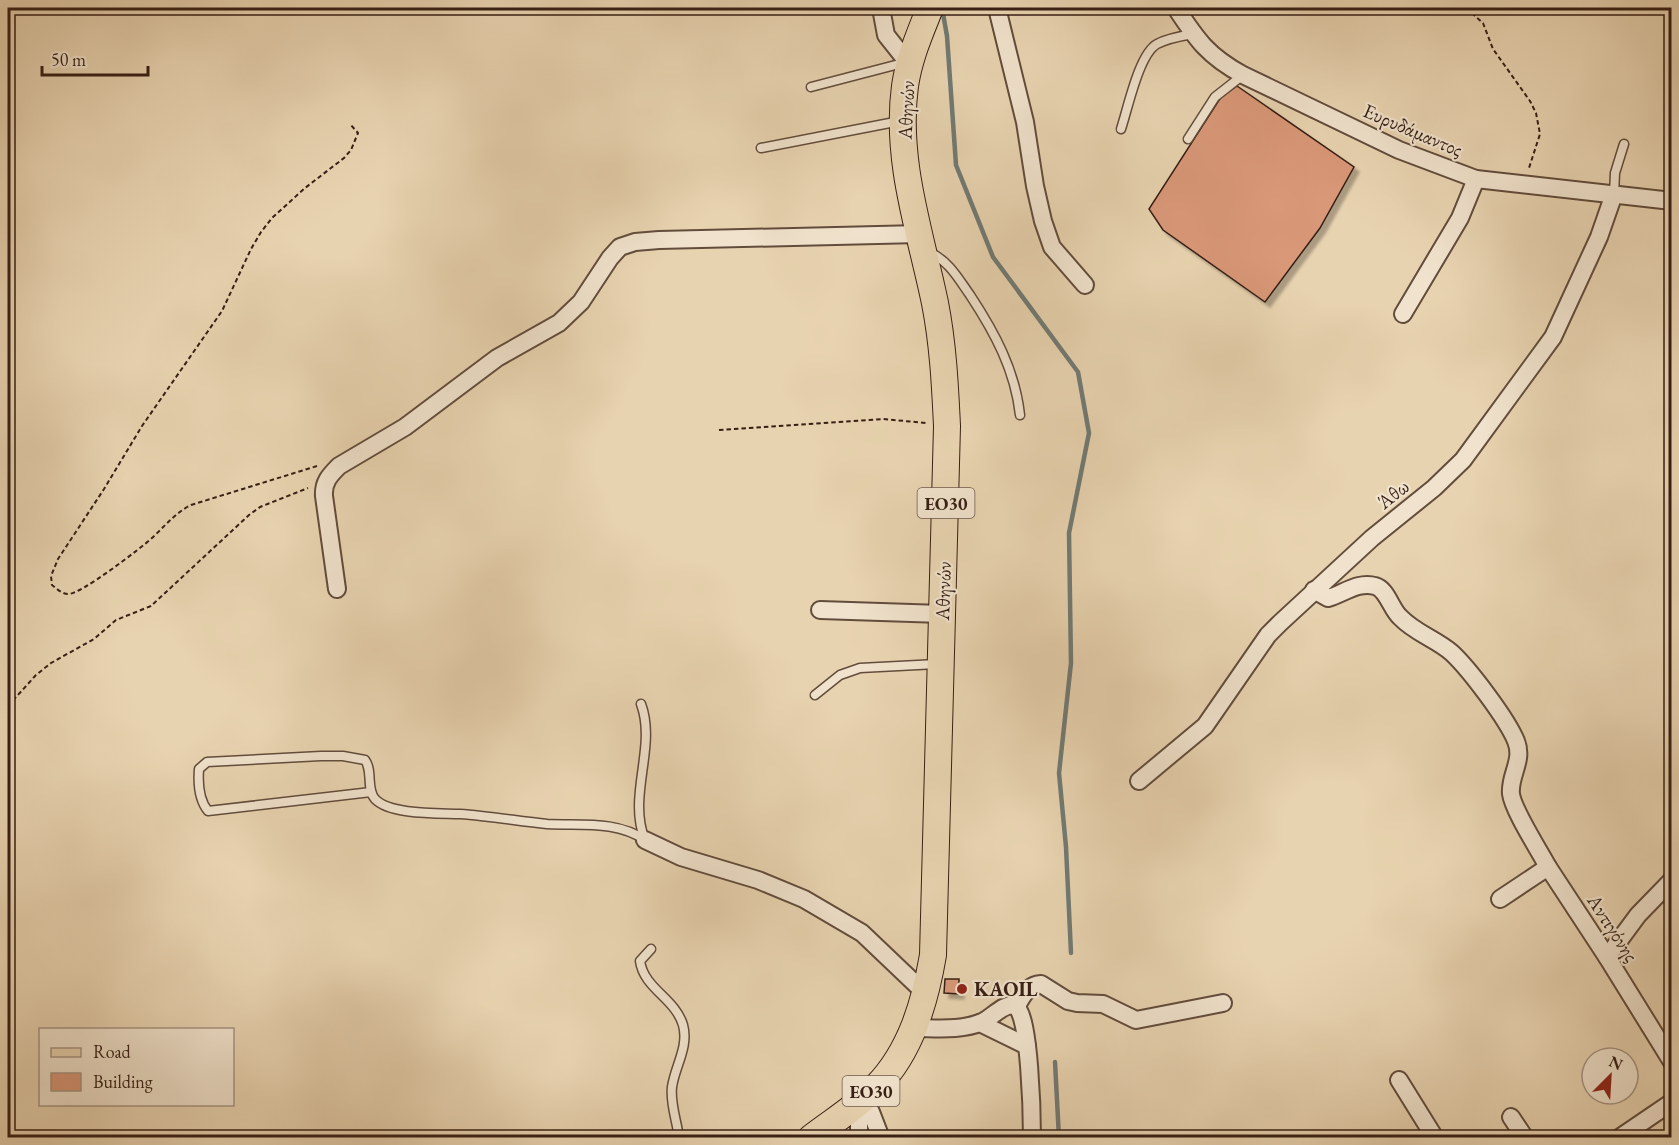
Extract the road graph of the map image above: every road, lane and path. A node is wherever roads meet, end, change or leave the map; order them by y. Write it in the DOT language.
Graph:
graph roads {
  1 [pos="881,8"];
  2 [pos="930,8"];
  3 [pos="997,8"];
  4 [pos="1176,8"];
  5 [pos="1466,8"];
  6 [pos="1193,34"];
  7 [pos="909,61"];
  8 [pos="1243,75"];
  9 [pos="811,87"];
  10 [pos="903,121"];
  11 [pos="350,124"];
  12 [pos="1121,129"];
  13 [pos="1188,139"];
  14 [pos="1624,144"];
  15 [pos="761,148"];
  16 [pos="1476,179"];
  17 [pos="1522,185"];
  18 [pos="1614,194"];
  19 [pos="1671,201"];
  20 [pos="922,242"];
  21 [pos="1085,285"];
  22 [pos="1403,314"];
  23 [pos="1020,415"];
  24 [pos="947,426"];
  25 [pos="720,430"];
  26 [pos="344,463"];
  27 [pos="325,483"];
  28 [pos="337,589"];
  29 [pos="1314,590"];
  30 [pos="820,610"];
  31 [pos="942,614"];
  32 [pos="941,664"];
  33 [pos="814,695"];
  34 [pos="641,704"];
  35 [pos="8,706"];
  36 [pos="1139,781"];
  37 [pos="371,792"];
  38 [pos="645,840"];
  39 [pos="1548,867"];
  40 [pos="1671,880"];
  41 [pos="1500,899"];
  42 [pos="651,949"];
  43 [pos="1607,957"];
  44 [pos="925,993"];
  45 [pos="1223,1003"];
  46 [pos="1016,1007"];
  47 [pos="980,1023"];
  48 [pos="914,1028"];
  49 [pos="1027,1046"];
  50 [pos="1671,1062"];
  51 [pos="1399,1080"];
  52 [pos="1671,1102"];
  53 [pos="857,1104"];
  54 [pos="1511,1117"];
  55 [pos="679,1137"];
  56 [pos="811,1137"];
  57 [pos="859,1137"];
  58 [pos="881,1137"];
  59 [pos="1032,1137"];
  60 [pos="1436,1137"];
  61 [pos="1526,1137"];
  62 [pos="1619,1137"];
  1 -- 7 [label="street"];
  2 -- 7 [label="main road, Αθηνών / ΕΟ30"];
  3 -- 21 [label="street"];
  4 -- 6 [label="street, Ευρυδάμαντος"];
  5 -- 17 [label="path"];
  6 -- 8 [label="street, Ευρυδάμαντος"];
  6 -- 12 [label="lane"];
  7 -- 9 [label="lane"];
  7 -- 10 [label="main road, Αθηνών / ΕΟ30"];
  8 -- 13 [label="lane"];
  8 -- 16 [label="street, Ευρυδάμαντος"];
  10 -- 15 [label="lane"];
  10 -- 20 [label="main road, Αθηνών / ΕΟ30"];
  11 -- 26 [label="path"];
  14 -- 18 [label="lane"];
  16 -- 17 [label="street, Ευρυδάμαντος"];
  16 -- 22 [label="street"];
  17 -- 18 [label="street, Ευρυδάμαντος"];
  18 -- 19 [label="street, Ευρυδάμαντος"];
  18 -- 29 [label="street, Άθω"];
  20 -- 23 [label="lane"];
  20 -- 24 [label="main road, Αθηνών / ΕΟ30"];
  20 -- 26 [label="street"];
  24 -- 25 [label="path"];
  24 -- 31 [label="main road, Αθηνών / ΕΟ30"];
  26 -- 27 [label="street"];
  27 -- 28 [label="street"];
  27 -- 35 [label="path"];
  29 -- 36 [label="street, Άθω"];
  29 -- 39 [label="street, Αντιγόνης"];
  30 -- 31 [label="street"];
  31 -- 32 [label="main road, Αθηνών / ΕΟ30"];
  32 -- 33 [label="lane"];
  32 -- 44 [label="main road, Αθηνών / ΕΟ30"];
  34 -- 38 [label="lane"];
  37 -- 37 [label="lane"];
  37 -- 38 [label="lane"];
  38 -- 44 [label="street"];
  39 -- 41 [label="street"];
  39 -- 43 [label="street, Αντιγόνης"];
  40 -- 43 [label="street"];
  42 -- 55 [label="lane"];
  43 -- 50 [label="street, Αντιγόνης"];
  44 -- 48 [label="main road, Αθηνών / ΕΟ30"];
  45 -- 46 [label="street"];
  46 -- 47 [label="street"];
  46 -- 49 [label="street"];
  47 -- 48 [label="street"];
  47 -- 49 [label="street"];
  48 -- 53 [label="main road, Αθηνών / ΕΟ30"];
  49 -- 59 [label="street"];
  51 -- 60 [label="street"];
  52 -- 62 [label="street"];
  53 -- 56 [label="main road, Αθηνών / ΕΟ30"];
  53 -- 57 [label="street"];
  53 -- 58 [label="street"];
  54 -- 61 [label="street"];
}
